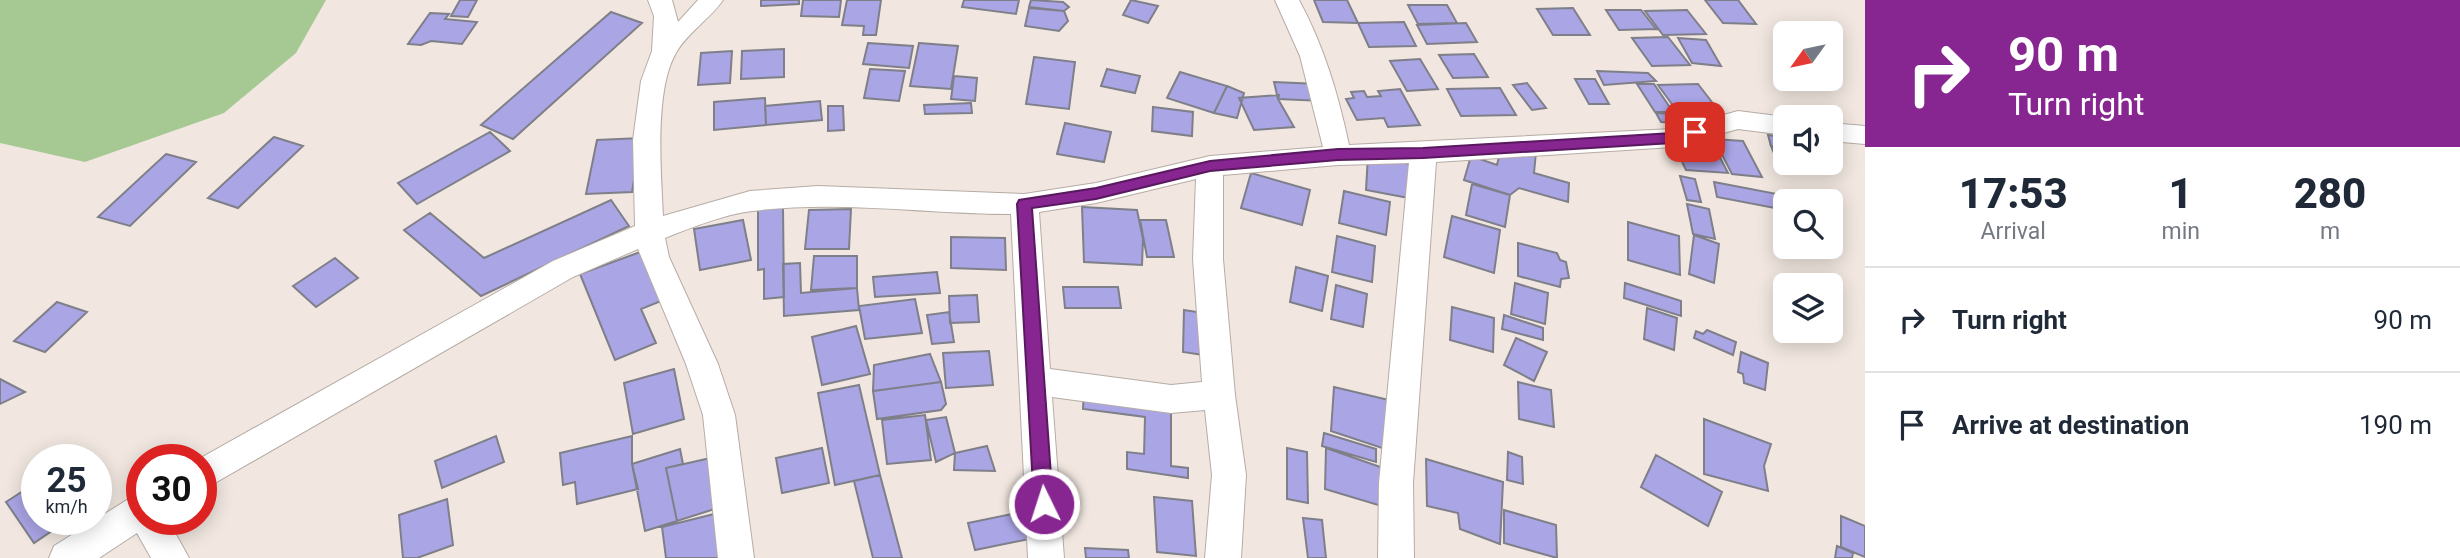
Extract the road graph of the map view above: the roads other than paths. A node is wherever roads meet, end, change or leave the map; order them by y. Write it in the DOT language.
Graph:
graph roads {
  1 [pos="660,0"];
  2 [pos="711,0"];
  3 [pos="1287,0"];
  4 [pos="664,51"];
  5 [pos="1773,124"];
  6 [pos="1843,133"];
  7 [pos="1865,135"];
  8 [pos="1423,153"];
  9 [pos="1338,155"];
  10 [pos="1210,166"];
  11 [pos="1024,204"];
  12 [pos="649,232"];
  13 [pos="1036,381"];
  14 [pos="1219,395"];
  15 [pos="217,467"];
  16 [pos="126,520"];
  17 [pos="158,535"];
  18 [pos="67,558"];
  19 [pos="171,558"];
  20 [pos="736,558"];
  21 [pos="1046,558"];
  22 [pos="1223,558"];
  23 [pos="1396,558"];
  1 -- 4 [label="street"];
  2 -- 4 [label="street"];
  3 -- 9 [label="street"];
  4 -- 12 [label="street"];
  5 -- 8 [label="street"];
  6 -- 7 [label="street"];
  8 -- 9 [label="street"];
  8 -- 23 [label="street"];
  9 -- 10 [label="street"];
  10 -- 11 [label="street"];
  10 -- 14 [label="street"];
  11 -- 12 [label="street"];
  11 -- 13 [label="street"];
  12 -- 15 [label="street"];
  12 -- 20 [label="street"];
  13 -- 14 [label="street"];
  13 -- 21 [label="street"];
  14 -- 22 [label="street"];
  16 -- 18 [label="street"];
  17 -- 19 [label="street"];
}
